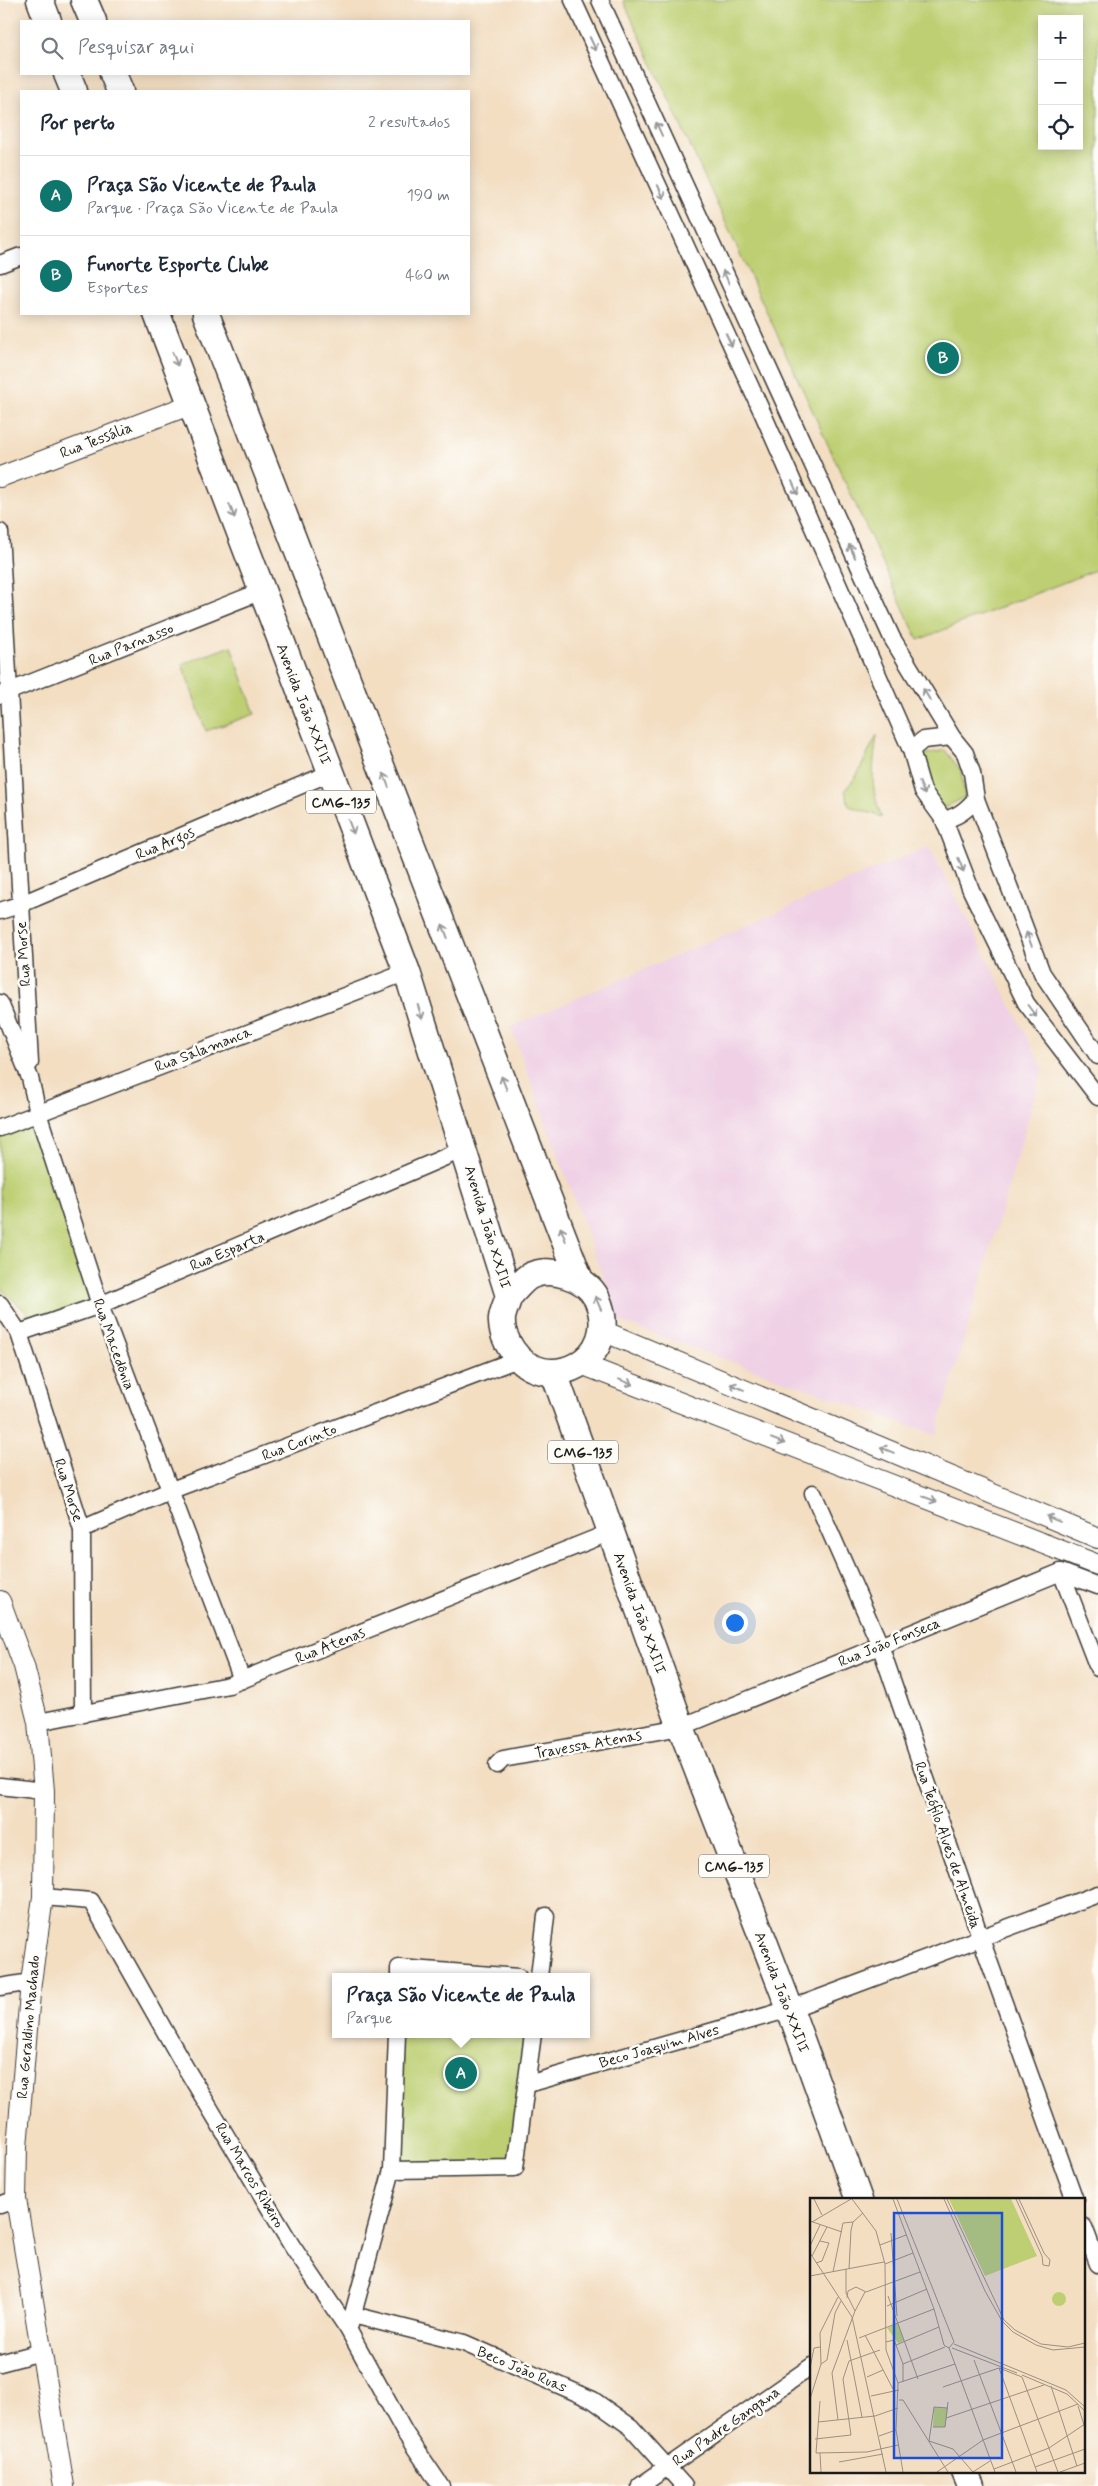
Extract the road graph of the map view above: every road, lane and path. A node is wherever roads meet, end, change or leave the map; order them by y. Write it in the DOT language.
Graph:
graph roads {
  1 [pos="40,0"];
  2 [pos="84,0"];
  3 [pos="573,0"];
  4 [pos="600,0"];
  5 [pos="48,20"];
  6 [pos="92,20"];
  7 [pos="67,75"];
  8 [pos="113,75"];
  9 [pos="74,90"];
  10 [pos="120,90"];
  11 [pos="20,256"];
  12 [pos="0,264"];
  13 [pos="157,315"];
  14 [pos="206,315"];
  15 [pos="192,404"];
  16 [pos="784,404"];
  17 [pos="763,414"];
  18 [pos="0,477"];
  19 [pos="0,532"];
  20 [pos="262,591"];
  21 [pos="4,694"];
  22 [pos="952,737"];
  23 [pos="911,750"];
  24 [pos="330,773"];
  25 [pos="976,799"];
  26 [pos="944,820"];
  27 [pos="20,905"];
  28 [pos="0,910"];
  29 [pos="407,972"];
  30 [pos="0,1003"];
  31 [pos="1098,1056"];
  32 [pos="30,1078"];
  33 [pos="1098,1097"];
  34 [pos="38,1113"];
  35 [pos="0,1128"];
  36 [pos="464,1149"];
  37 [pos="580,1280"];
  38 [pos="510,1296"];
  39 [pos="0,1304"];
  40 [pos="100,1306"];
  41 [pos="603,1332"];
  42 [pos="19,1333"];
  43 [pos="518,1359"];
  44 [pos="581,1364"];
  45 [pos="554,1373"];
  46 [pos="169,1491"];
  47 [pos="813,1493"];
  48 [pos="82,1529"];
  49 [pos="610,1532"];
  50 [pos="1098,1538"];
  51 [pos="1098,1565"];
  52 [pos="1062,1572"];
  53 [pos="1098,1586"];
  54 [pos="0,1601"];
  55 [pos="880,1645"];
  56 [pos="1098,1668"];
  57 [pos="242,1680"];
  58 [pos="83,1714"];
  59 [pos="38,1722"];
  60 [pos="681,1727"];
  61 [pos="497,1765"];
  62 [pos="0,1786"];
  63 [pos="44,1791"];
  64 [pos="1098,1894"];
  65 [pos="43,1897"];
  66 [pos="546,1916"];
  67 [pos="981,1939"];
  68 [pos="398,1973"];
  69 [pos="465,1973"];
  70 [pos="540,1973"];
  71 [pos="31,1982"];
  72 [pos="0,1987"];
  73 [pos="790,2009"];
  74 [pos="396,2038"];
  75 [pos="533,2038"];
  76 [pos="528,2084"];
  77 [pos="392,2170"];
  78 [pos="858,2198"];
  79 [pos="1074,2198"];
  80 [pos="8,2202"];
  81 [pos="1088,2230"];
  82 [pos="1098,2264"];
  83 [pos="351,2322"];
  84 [pos="41,2352"];
  85 [pos="0,2363"];
  86 [pos="810,2367"];
  87 [pos="668,2466"];
  88 [pos="966,2474"];
  89 [pos="64,2486"];
  90 [pos="441,2486"];
  91 [pos="640,2486"];
  92 [pos="684,2486"];
  93 [pos="971,2486"];
  1 -- 5 [label="main road"];
  2 -- 6 [label="main road"];
  3 -- 17 [label="street, one-way"];
  16 -- 4 [label="street, one-way"];
  7 -- 9 [label="main road"];
  8 -- 10 [label="main road"];
  11 -- 12 [label="street"];
  13 -- 15 [label="main road, Avenida João XXIII / CMG-135, one-way"];
  37 -- 14 [label="main road, CMG-135, one-way"];
  15 -- 18 [label="street, Rua Tessália"];
  15 -- 20 [label="main road, Avenida João XXIII / CMG-135, one-way"];
  16 -- 17 [label="street"];
  22 -- 16 [label="street, one-way"];
  17 -- 23 [label="street, one-way"];
  19 -- 21 [label="street, Rua Morse"];
  20 -- 21 [label="street, Rua Parnasso"];
  20 -- 24 [label="main road, Avenida João XXIII / CMG-135"];
  21 -- 27 [label="street, Rua Morse"];
  22 -- 23 [label="street"];
  22 -- 25 [label="street"];
  23 -- 26 [label="street, one-way"];
  24 -- 27 [label="street, Rua Argos"];
  24 -- 29 [label="main road, Avenida João XXIII / CMG-135, one-way"];
  25 -- 26 [label="street"];
  31 -- 25 [label="street, one-way"];
  26 -- 33 [label="street, one-way"];
  27 -- 28 [label="street, Rua Argos"];
  27 -- 32 [label="street, Rua Morse"];
  29 -- 34 [label="street, Rua Salamanca"];
  29 -- 36 [label="main road, Avenida João XXIII / CMG-135, one-way"];
  30 -- 32 [label="street, Rua Macedônia"];
  32 -- 34 [label="street, Rua Macedônia"];
  34 -- 35 [label="street, Rua Salamanca"];
  34 -- 40 [label="street, Rua Macedônia"];
  36 -- 38 [label="main road, Avenida João XXIII / CMG-135"];
  36 -- 40 [label="street, Rua Esparta"];
  37 -- 38 [label="main road"];
  41 -- 37 [label="main road, CMG-135, one-way"];
  38 -- 43 [label="main road, Avenida João XXIII"];
  39 -- 42 [label="street"];
  40 -- 42 [label="street, Rua Esparta"];
  40 -- 46 [label="street, Rua Macedônia"];
  41 -- 44 [label="main road"];
  50 -- 41 [label="street, one-way"];
  42 -- 48 [label="street, Rua Morse"];
  43 -- 45 [label="main road, Avenida João XXIII"];
  43 -- 46 [label="street, Rua Corinto"];
  44 -- 45 [label="main road"];
  44 -- 51 [label="street, one-way"];
  45 -- 49 [label="main road, Avenida João XXIII / CMG-135"];
  46 -- 48 [label="street, Rua Corinto"];
  46 -- 57 [label="street, Rua Macedônia"];
  47 -- 55 [label="street, Rua Teófilo Alves de Almeida"];
  48 -- 58 [label="street, Rua Morse"];
  49 -- 57 [label="street, Rua Atenas"];
  49 -- 60 [label="main road, Avenida João XXIII / CMG-135"];
  52 -- 53 [label="street"];
  52 -- 55 [label="street, Rua João Fonseca"];
  52 -- 56 [label="street"];
  54 -- 59 [label="street, Rua Geraldino Machado"];
  55 -- 60 [label="street, Rua João Fonseca"];
  55 -- 67 [label="street, Rua Teófilo Alves de Almeida"];
  57 -- 58 [label="street, Rua Atenas"];
  58 -- 59 [label="street, Rua Atenas"];
  59 -- 63 [label="street, Rua Geraldino Machado"];
  60 -- 61 [label="street, Travessa Atenas"];
  60 -- 73 [label="main road, Avenida João XXIII / CMG-135"];
  62 -- 63 [label="street"];
  63 -- 65 [label="street, Rua Geraldino Machado"];
  64 -- 67 [label="street, Beco Joaquim Alves"];
  65 -- 71 [label="street, Rua Geraldino Machado"];
  65 -- 83 [label="street, Rua Marcos Ribeiro"];
  66 -- 70 [label="street"];
  67 -- 73 [label="street, Beco Joaquim Alves"];
  67 -- 79 [label="street, Rua Teófilo Alves de Almeida"];
  68 -- 69 [label="street"];
  71 -- 72 [label="street"];
  71 -- 80 [label="street, Rua Geraldino Machado"];
  73 -- 76 [label="street, Beco Joaquim Alves"];
  73 -- 78 [label="main road, Avenida João XXIII / CMG-135"];
  74 -- 77 [label="street"];
  75 -- 76 [label="street"];
  76 -- 77 [label="street"];
  77 -- 83 [label="street"];
  80 -- 84 [label="street, Rua Geraldino Machado"];
  81 -- 82 [label="street"];
  83 -- 87 [label="street, Beco João Ruas"];
  83 -- 90 [label="street, Rua Marcos Ribeiro"];
  84 -- 85 [label="street"];
  84 -- 89 [label="street, Rua Geraldino Machado"];
  86 -- 87 [label="street, Rua Padre Gangana"];
  87 -- 91 [label="street, Rua Padre Gangana"];
  87 -- 92 [label="street, Beco João Ruas"];
  88 -- 93 [label="main road"];
}
